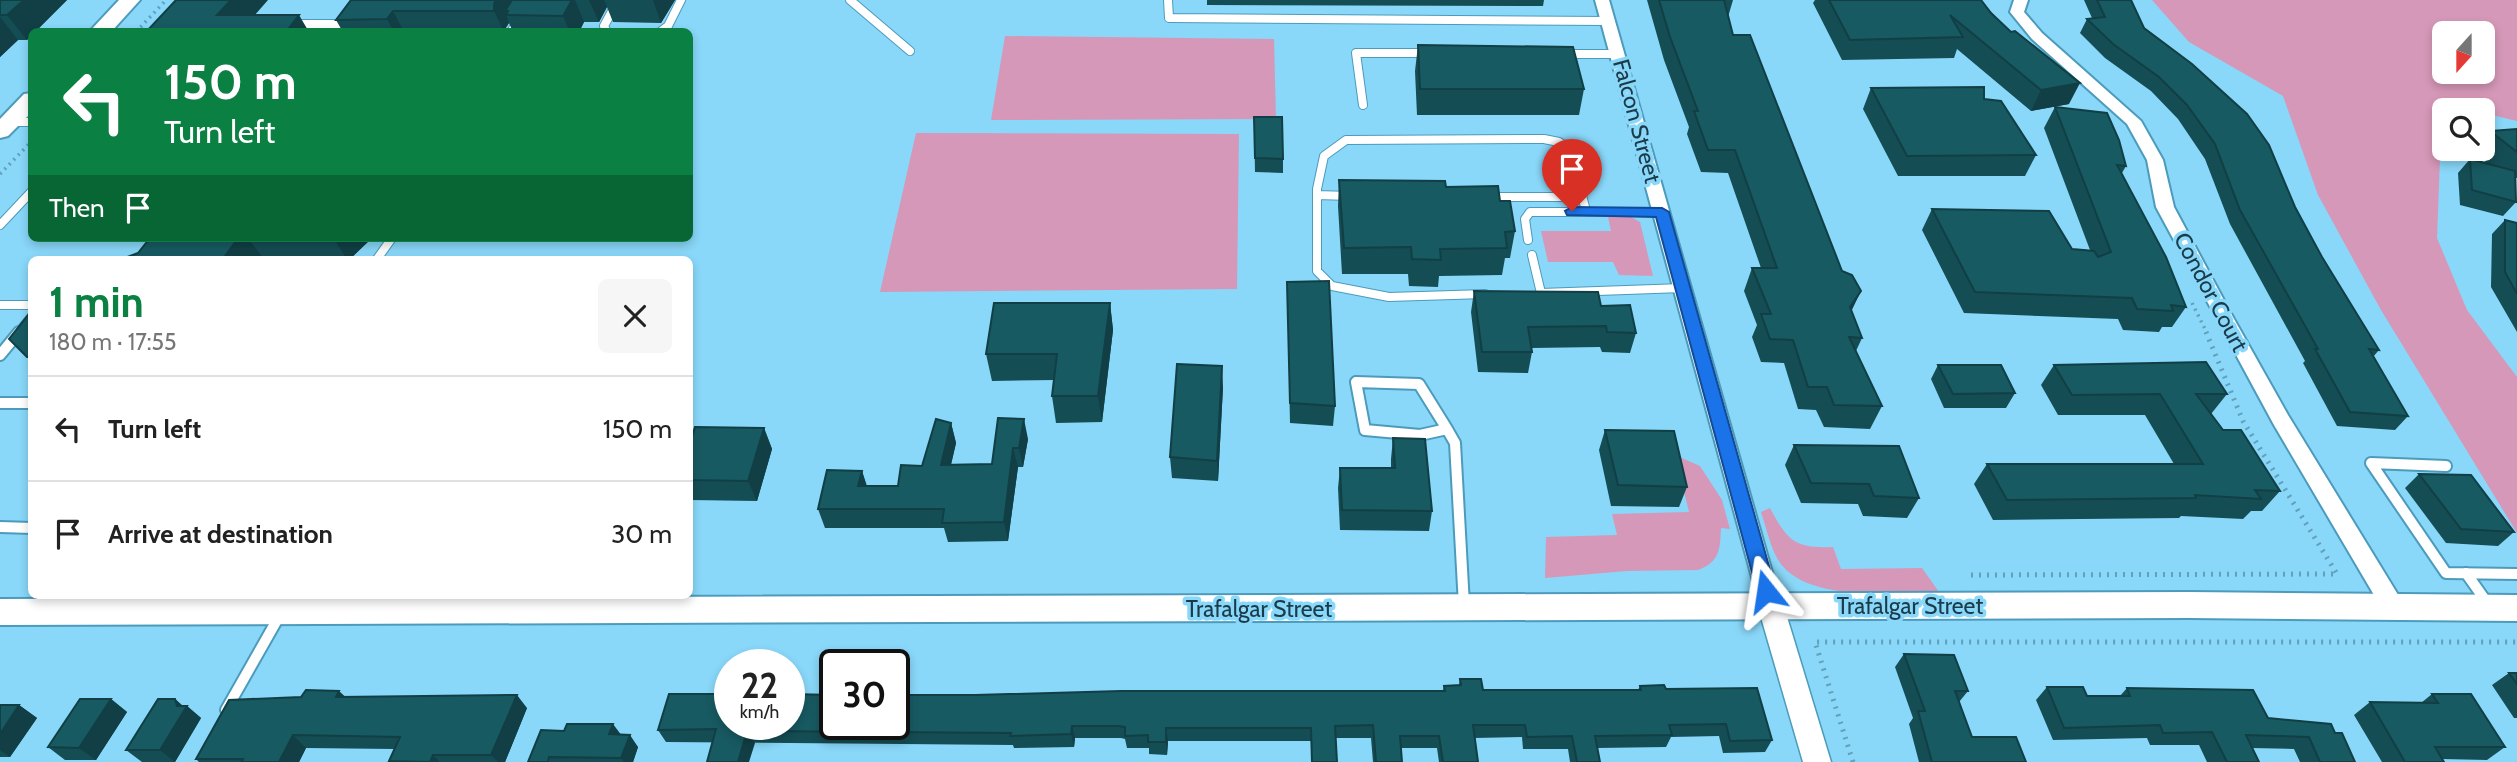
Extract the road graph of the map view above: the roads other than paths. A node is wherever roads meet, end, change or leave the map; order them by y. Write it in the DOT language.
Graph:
graph roads {
  1 [pos="130,0"];
  2 [pos="531,0"];
  3 [pos="618,0"];
  4 [pos="681,0"];
  5 [pos="850,0"];
  6 [pos="1168,0"];
  7 [pos="1602,0"];
  8 [pos="2021,0"];
  9 [pos="346,16"];
  10 [pos="1609,21"];
  11 [pos="285,24"];
  12 [pos="103,28"];
  13 [pos="337,28"];
  14 [pos="514,28"];
  15 [pos="605,28"];
  16 [pos="665,28"];
  17 [pos="910,51"];
  18 [pos="1439,54"];
  19 [pos="1550,54"];
  20 [pos="1619,54"];
  21 [pos="28,103"];
  22 [pos="1363,105"];
  23 [pos="28,123"];
  24 [pos="4,126"];
  25 [pos="28,195"];
  26 [pos="1317,195"];
  27 [pos="1359,196"];
  28 [pos="1484,197"];
  29 [pos="1582,197"];
  30 [pos="1586,211"];
  31 [pos="1662,212"];
  32 [pos="0,225"];
  33 [pos="1528,240"];
  34 [pos="1532,255"];
  35 [pos="1683,288"];
  36 [pos="1500,293"];
  37 [pos="1528,293"];
  38 [pos="1541,293"];
  39 [pos="0,305"];
  40 [pos="28,305"];
  41 [pos="28,321"];
  42 [pos="0,355"];
  43 [pos="0,403"];
  44 [pos="28,403"];
  45 [pos="1448,429"];
  46 [pos="2446,466"];
  47 [pos="0,527"];
  48 [pos="28,528"];
  49 [pos="2466,573"];
  50 [pos="2517,574"];
  51 [pos="140,603"];
  52 [pos="237,603"];
  53 [pos="452,603"];
  54 [pos="2392,605"];
  55 [pos="1771,607"];
  56 [pos="2504,608"];
  57 [pos="1463,609"];
  58 [pos="282,611"];
  59 [pos="0,612"];
  60 [pos="223,717"];
  61 [pos="1817,762"];
  1 -- 12 [label="main road"];
  2 -- 14 [label="lane"];
  3 -- 15 [label="lane"];
  4 -- 16 [label="lane"];
  5 -- 17 [label="lane"];
  6 -- 10 [label="lane"];
  7 -- 10 [label="street, Falcon Street"];
  8 -- 54 [label="street, Condor Court"];
  9 -- 13 [label="lane"];
  10 -- 20 [label="street, Falcon Street"];
  11 -- 13 [label="lane"];
  18 -- 22 [label="lane"];
  19 -- 20 [label="lane"];
  20 -- 31 [label="street, Falcon Street"];
  21 -- 24 [label="main road"];
  23 -- 24 [label="lane"];
  25 -- 32 [label="lane"];
  26 -- 27 [label="lane"];
  26 -- 29 [label="lane"];
  26 -- 36 [label="lane"];
  28 -- 29 [label="lane"];
  29 -- 30 [label="lane"];
  30 -- 31 [label="lane"];
  30 -- 33 [label="lane"];
  31 -- 35 [label="street, Falcon Street"];
  34 -- 38 [label="lane"];
  35 -- 38 [label="lane"];
  35 -- 55 [label="street, Falcon Street"];
  37 -- 38 [label="lane"];
  39 -- 40 [label="lane"];
  41 -- 42 [label="lane"];
  43 -- 44 [label="lane"];
  45 -- 45 [label="lane"];
  45 -- 57 [label="lane"];
  46 -- 49 [label="lane"];
  47 -- 48 [label="lane"];
  49 -- 50 [label="lane"];
  49 -- 56 [label="lane"];
  51 -- 52 [label="main road, Trafalgar Street"];
  51 -- 59 [label="main road, Trafalgar Street"];
  52 -- 58 [label="main road, Trafalgar Street"];
  53 -- 57 [label="main road, Trafalgar Street"];
  53 -- 58 [label="main road, Trafalgar Street"];
  54 -- 55 [label="main road, Trafalgar Street"];
  54 -- 56 [label="main road, Trafalgar Street"];
  55 -- 57 [label="main road, Trafalgar Street"];
  55 -- 61 [label="street"];
  58 -- 60 [label="lane"];
}
